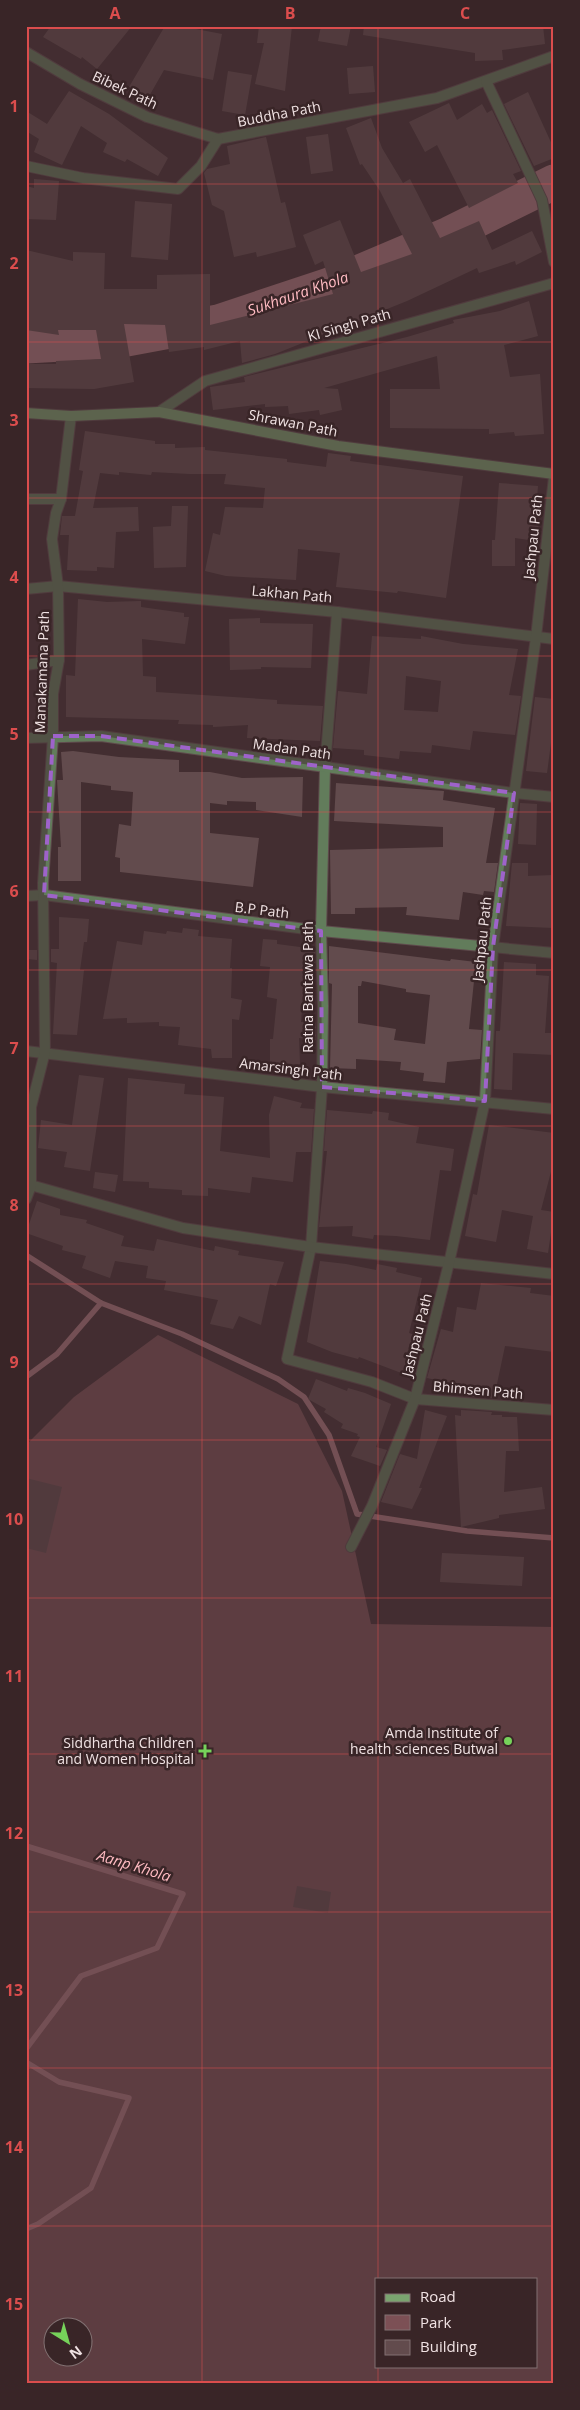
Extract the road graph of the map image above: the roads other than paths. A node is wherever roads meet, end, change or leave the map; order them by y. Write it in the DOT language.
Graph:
graph roads {
  1 [pos="26,52"];
  2 [pos="554,56"];
  3 [pos="486,81"];
  4 [pos="218,139"];
  5 [pos="26,166"];
  6 [pos="550,221"];
  7 [pos="554,262"];
  8 [pos="554,283"];
  9 [pos="159,412"];
  10 [pos="26,413"];
  11 [pos="71,416"];
  12 [pos="554,475"];
  13 [pos="26,499"];
  14 [pos="62,499"];
  15 [pos="58,586"];
  16 [pos="26,589"];
  17 [pos="336,612"];
  18 [pos="536,637"];
  19 [pos="554,639"];
  20 [pos="59,660"];
  21 [pos="26,665"];
  22 [pos="53,736"];
  23 [pos="26,738"];
  24 [pos="325,768"];
  25 [pos="514,793"];
  26 [pos="554,797"];
  27 [pos="44,895"];
  28 [pos="26,896"];
  29 [pos="321,931"];
  30 [pos="493,947"];
  31 [pos="554,953"];
  32 [pos="26,1051"];
  33 [pos="45,1052"];
  34 [pos="322,1087"];
  35 [pos="486,1101"];
  36 [pos="554,1109"];
  37 [pos="28,1185"];
  38 [pos="26,1199"];
  39 [pos="311,1247"];
  40 [pos="450,1262"];
  41 [pos="554,1274"];
  42 [pos="287,1359"];
  43 [pos="415,1399"];
  44 [pos="554,1410"];
  45 [pos="351,1547"];
  1 -- 4 [label="street, Bibek Path"];
  2 -- 3 [label="street, Buddha Path"];
  3 -- 4 [label="street, Buddha Path"];
  3 -- 6 [label="street"];
  4 -- 5 [label="street"];
  6 -- 7 [label="street"];
  8 -- 9 [label="street, KI Singh Path"];
  9 -- 11 [label="street, Shrawan Path"];
  9 -- 12 [label="street, Shrawan Path"];
  10 -- 11 [label="street, Shrawan Path"];
  11 -- 14 [label="street, Manakamana Path"];
  12 -- 18 [label="street, Jashpau Path"];
  13 -- 14 [label="street"];
  14 -- 15 [label="street, Manakamana Path"];
  15 -- 16 [label="street, Lakhan Path"];
  15 -- 17 [label="street, Lakhan Path"];
  15 -- 20 [label="street, Manakamana Path"];
  17 -- 18 [label="street, Lakhan Path"];
  17 -- 24 [label="street, Ratna Bantawa Path"];
  18 -- 19 [label="street, Lakhan Path"];
  18 -- 25 [label="street, Jashpau Path"];
  20 -- 21 [label="street"];
  20 -- 22 [label="street, Manakamana Path"];
  22 -- 23 [label="street, Madan Path"];
  22 -- 24 [label="street, Madan Path"];
  22 -- 27 [label="street, Manakamana Path"];
  24 -- 25 [label="street, Madan Path"];
  24 -- 29 [label="street, Ratna Bantawa Path"];
  25 -- 26 [label="street, Madan Path"];
  25 -- 30 [label="street, Jashpau Path"];
  27 -- 28 [label="street, B.P Path"];
  27 -- 29 [label="street, B.P Path"];
  27 -- 33 [label="street, Manakamana Path"];
  29 -- 30 [label="street, B.P Path"];
  29 -- 34 [label="street, Ratna Bantawa Path"];
  30 -- 31 [label="street, B.P Path"];
  30 -- 35 [label="street, Jashpau Path"];
  32 -- 33 [label="street, Amarsingh Path"];
  33 -- 34 [label="street, Amarsingh Path"];
  33 -- 37 [label="street, Manakamana Path"];
  34 -- 35 [label="street, Amarsingh Path"];
  34 -- 39 [label="street, Ratna Bantawa Path"];
  35 -- 36 [label="street, Amarsingh Path"];
  35 -- 40 [label="street, Jashpau Path"];
  37 -- 38 [label="street, Manakamana Path"];
  37 -- 39 [label="street"];
  39 -- 40 [label="street"];
  39 -- 42 [label="street, Ratna Bantawa Path"];
  40 -- 41 [label="street"];
  40 -- 43 [label="street, Jashpau Path"];
  42 -- 43 [label="street, Bhimsen Path"];
  43 -- 44 [label="street, Bhimsen Path"];
  43 -- 45 [label="street, Jashpau Path"];
}
